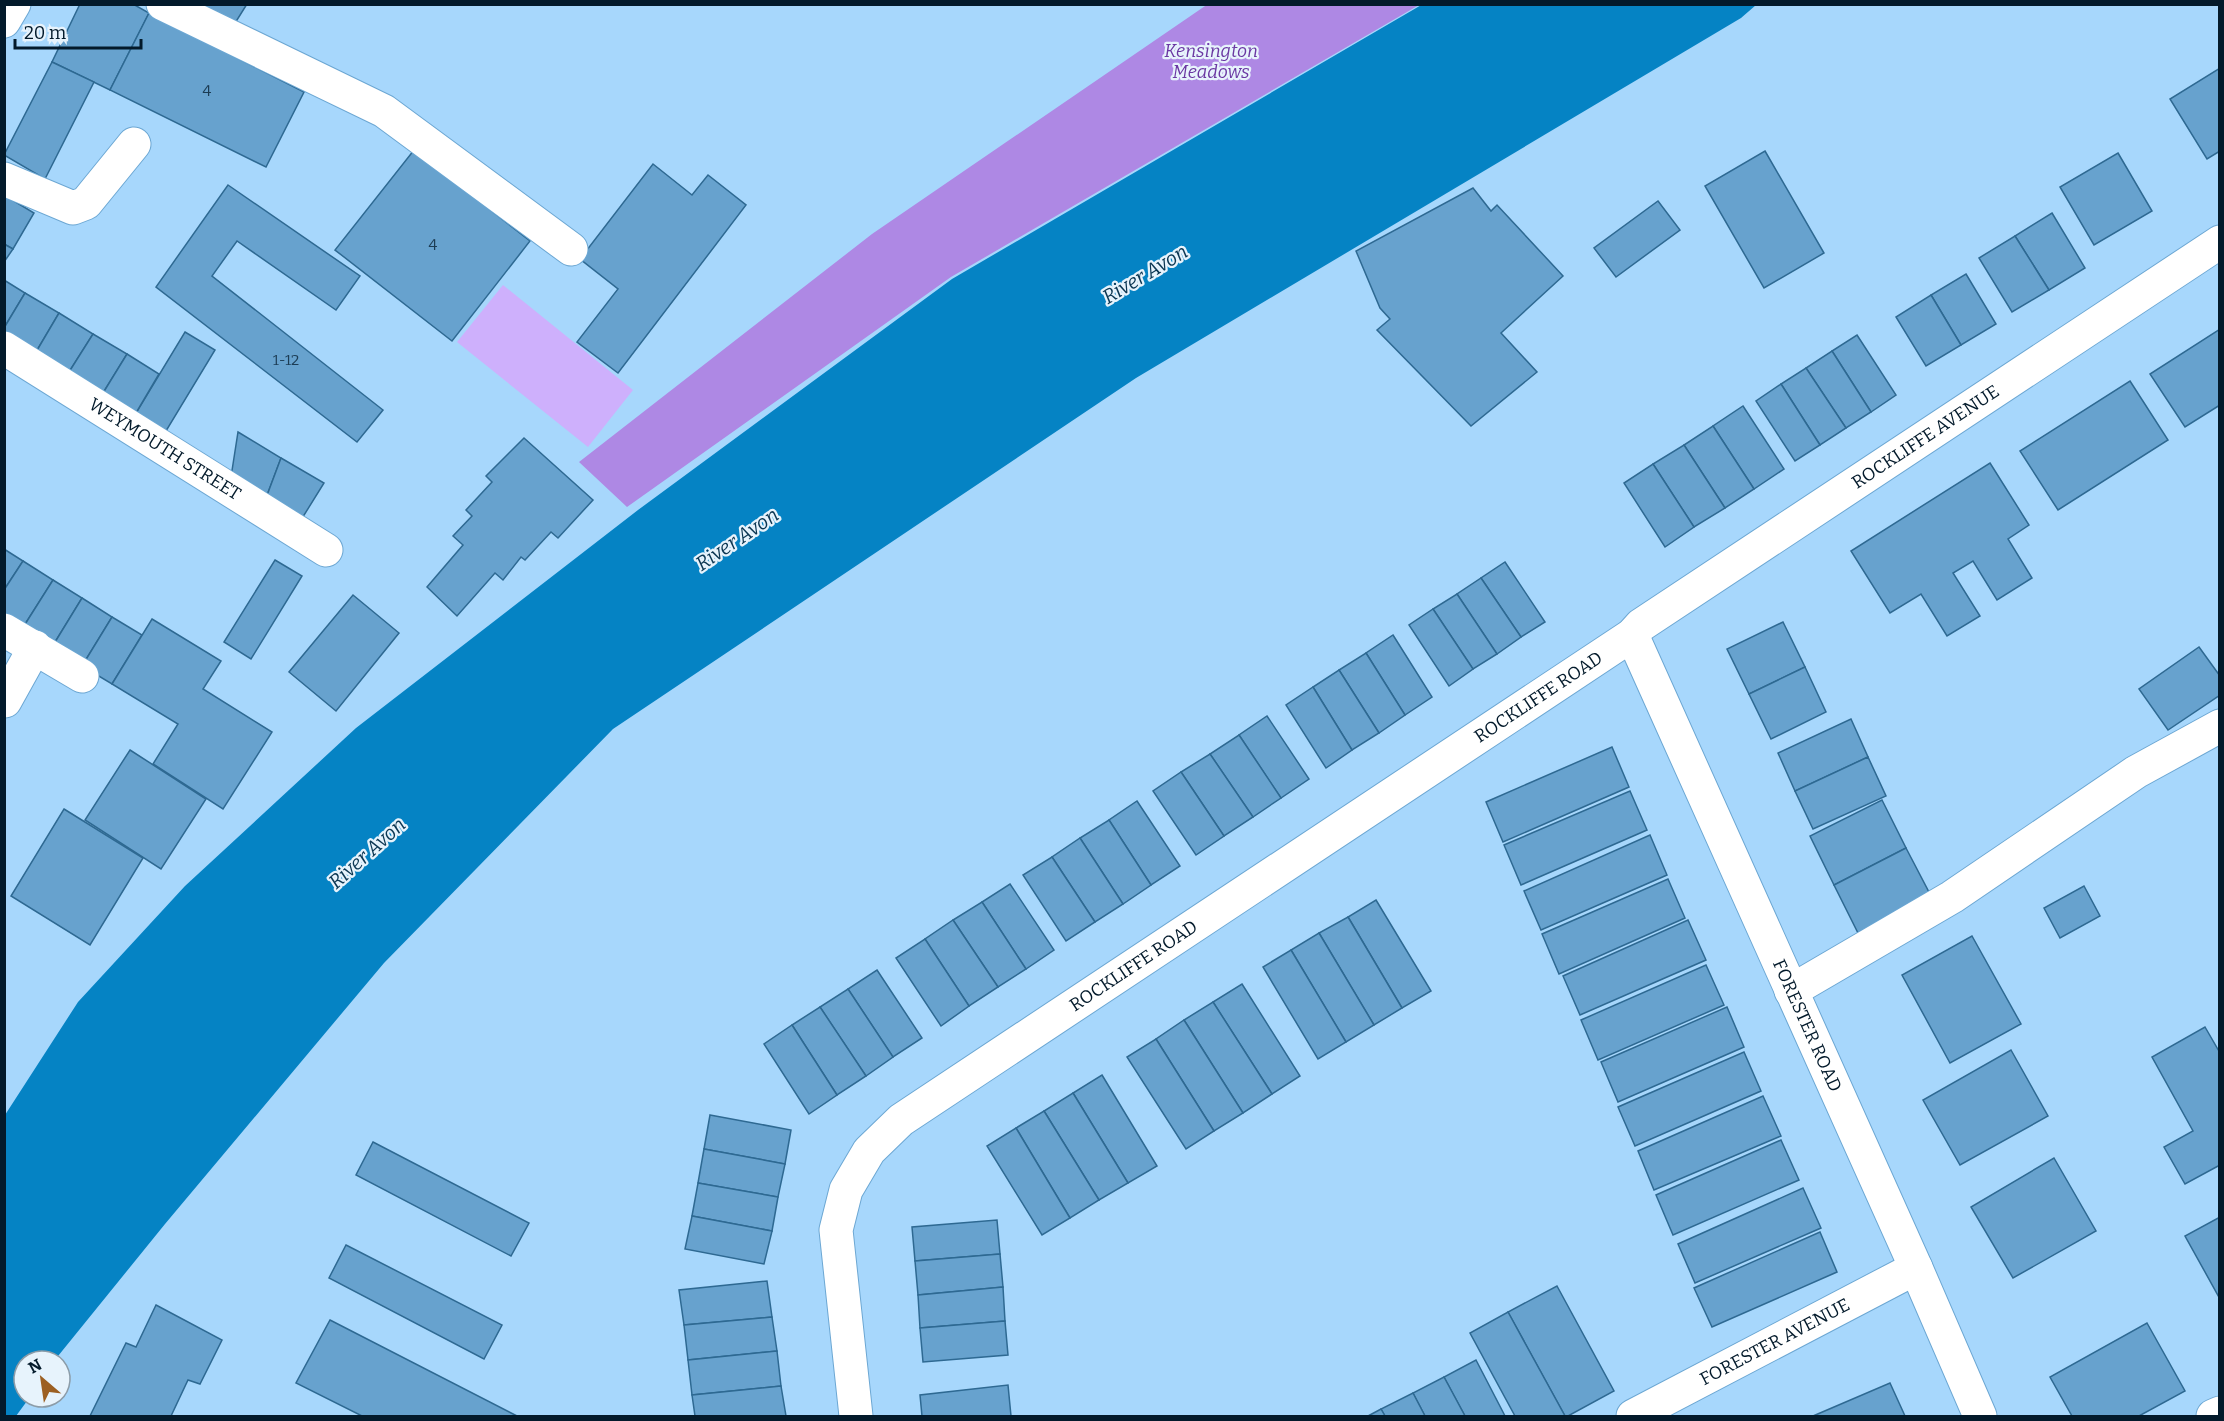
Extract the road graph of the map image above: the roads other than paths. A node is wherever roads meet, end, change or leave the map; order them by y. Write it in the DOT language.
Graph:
graph roads {
  1 [pos="163,4"];
  2 [pos="134,144"];
  3 [pos="4,179"];
  4 [pos="2220,242"];
  5 [pos="571,249"];
  6 [pos="4,348"];
  7 [pos="326,550"];
  8 [pos="4,630"];
  9 [pos="1632,635"];
  10 [pos="35,647"];
  11 [pos="82,676"];
  12 [pos="5,701"];
  13 [pos="2220,726"];
  14 [pos="1791,991"];
  15 [pos="1916,1268"];
  16 [pos="2220,1413"];
  17 [pos="856,1416"];
  18 [pos="1633,1416"];
  19 [pos="1980,1416"];
  20 [pos="2213,1416"];
  1 -- 5 [label="street"];
  2 -- 3 [label="street"];
  4 -- 9 [label="street, ROCKLIFFE AVENUE"];
  6 -- 7 [label="street, WEYMOUTH STREET"];
  8 -- 10 [label="street"];
  9 -- 14 [label="street, FORESTER ROAD"];
  9 -- 17 [label="street, ROCKLIFFE ROAD"];
  10 -- 11 [label="street"];
  10 -- 12 [label="street"];
  13 -- 14 [label="street"];
  14 -- 15 [label="street, FORESTER ROAD"];
  15 -- 18 [label="street, FORESTER AVENUE"];
  15 -- 19 [label="street, FORESTER ROAD"];
  16 -- 20 [label="street"];
}
